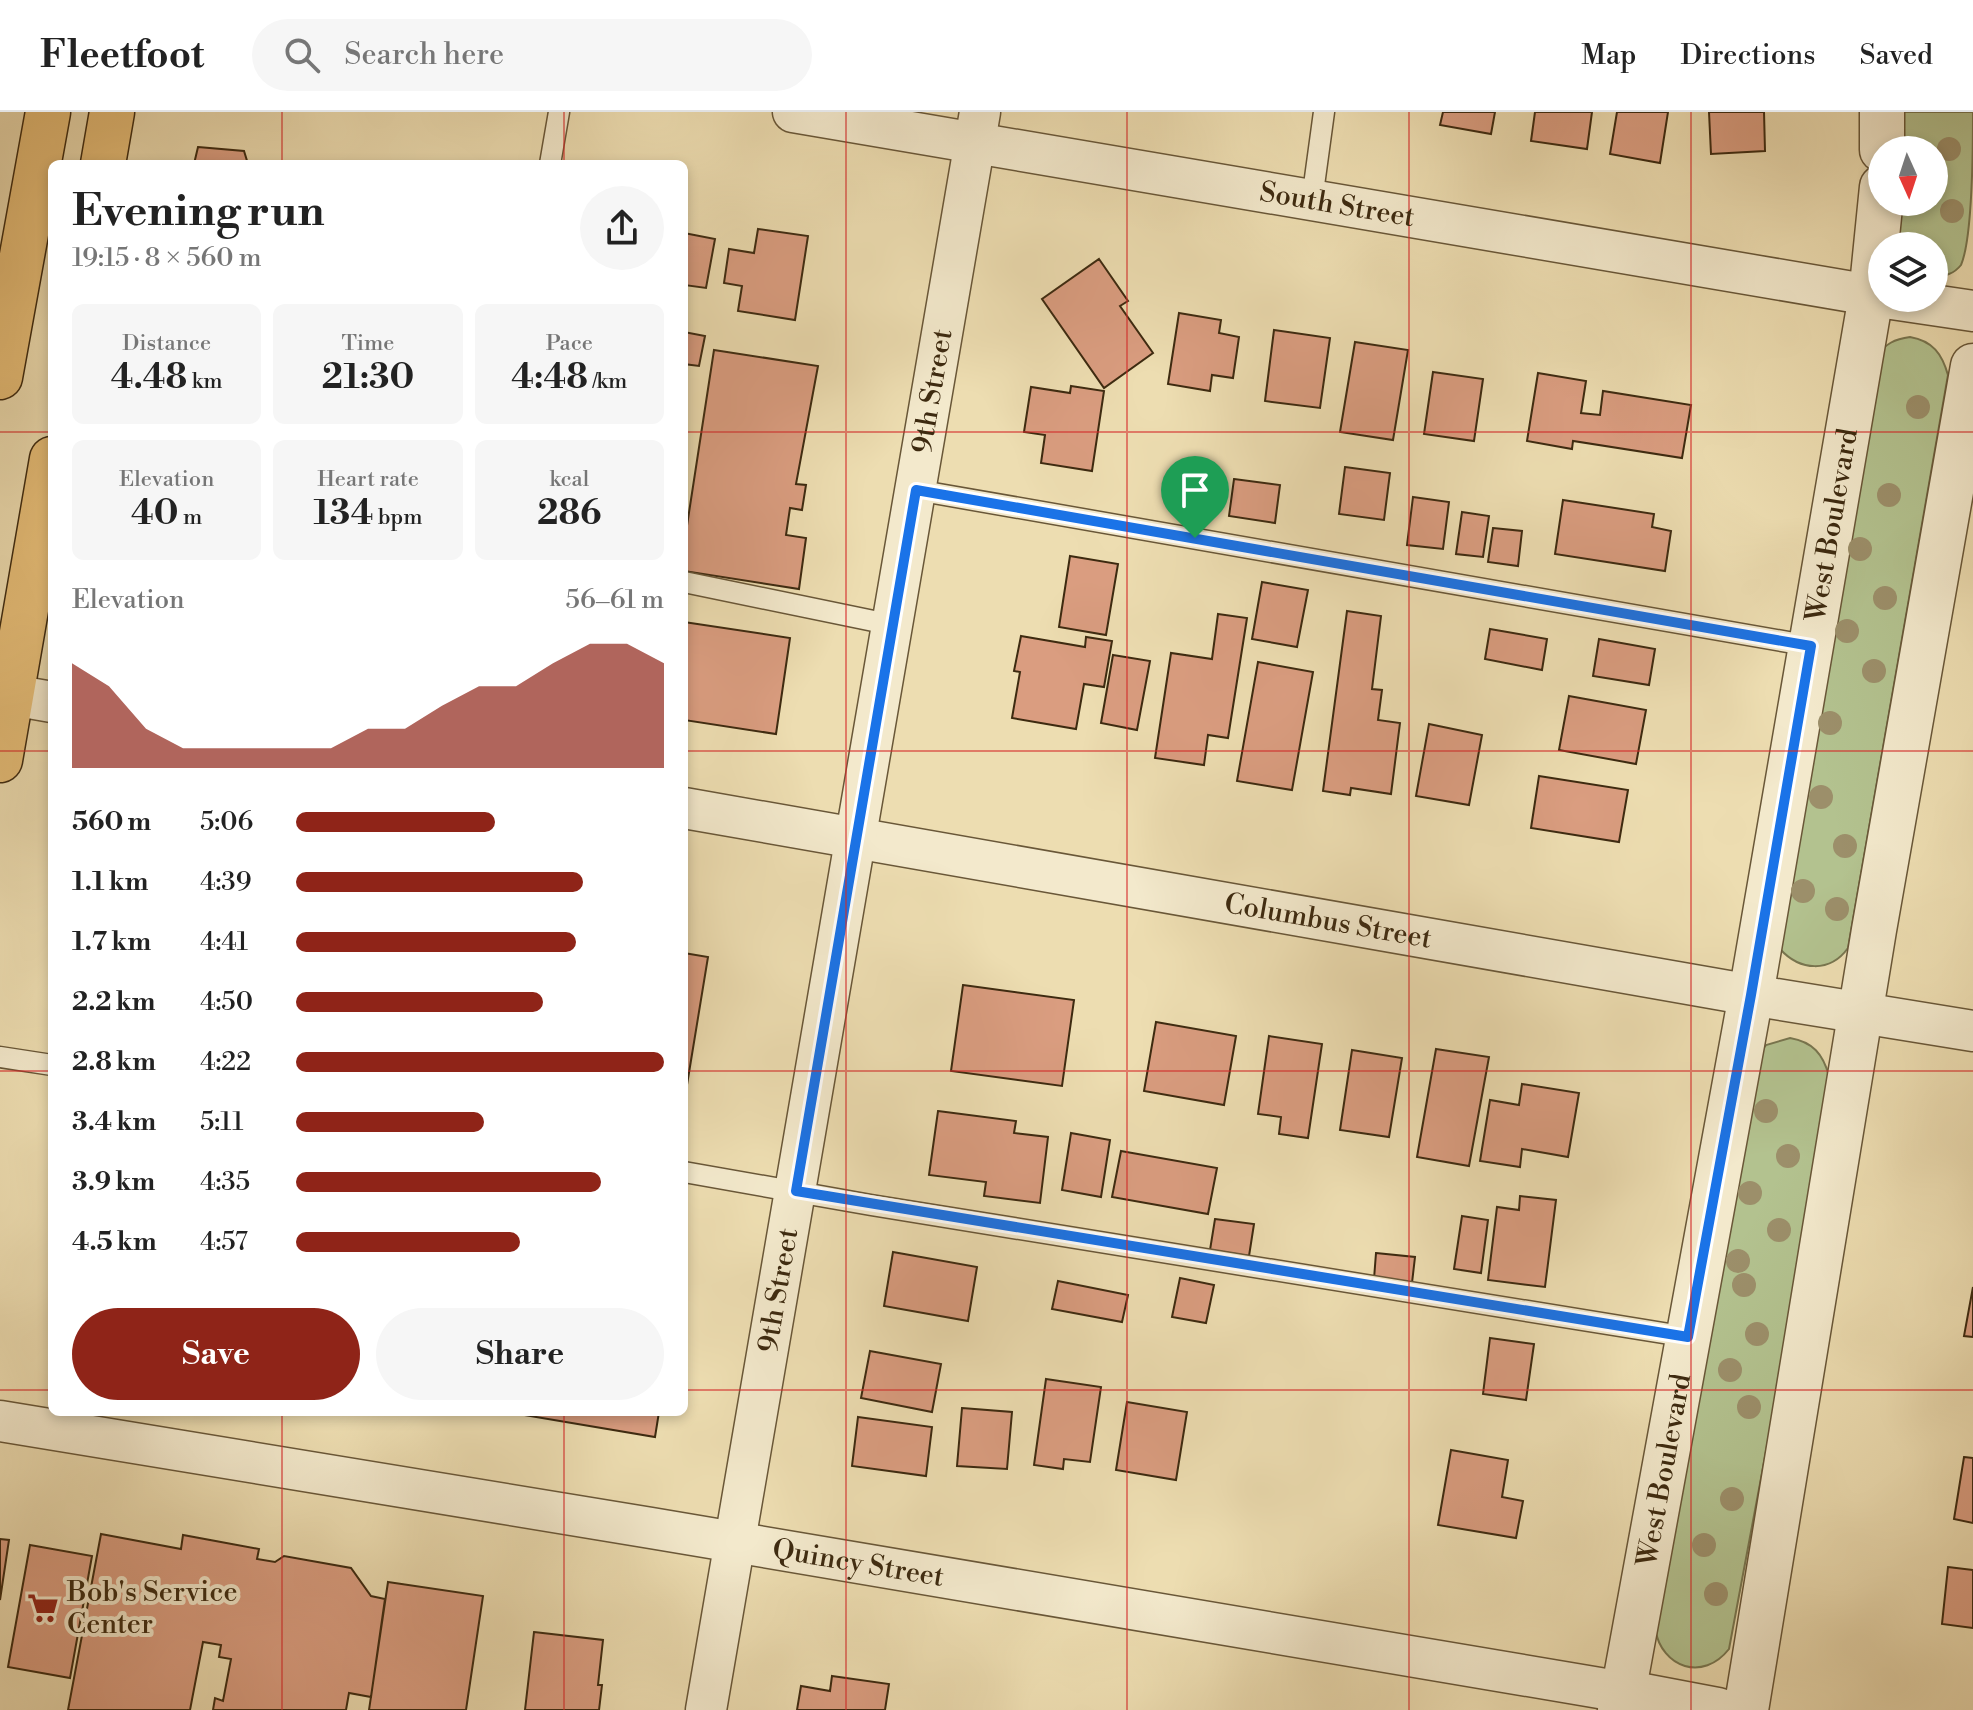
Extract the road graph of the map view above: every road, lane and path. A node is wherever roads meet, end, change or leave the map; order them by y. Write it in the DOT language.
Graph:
graph roads {
  1 [pos="48,112"];
  2 [pos="112,112"];
  3 [pos="559,112"];
  4 [pos="793,112"];
  5 [pos="1324,112"];
  6 [pos="1882,112"];
  7 [pos="978,128"];
  8 [pos="1882,136"];
  9 [pos="104,160"];
  10 [pos="551,160"];
  11 [pos="1312,200"];
  12 [pos="1868,295"];
  13 [pos="1948,307"];
  14 [pos="1973,311"];
  15 [pos="1876,312"];
  16 [pos="2,355"];
  17 [pos="1973,366"];
  18 [pos="48,490"];
  19 [pos="916,490"];
  20 [pos="688,583"];
  21 [pos="893,625"];
  22 [pos="1811,646"];
  23 [pos="21,697"];
  24 [pos="0,760"];
  25 [pos="688,809"];
  26 [pos="857,837"];
  27 [pos="1751,995"];
  28 [pos="1860,1012"];
  29 [pos="1973,1031"];
  30 [pos="0,1057"];
  31 [pos="48,1064"];
  32 [pos="688,1173"];
  33 [pos="796,1191"];
  34 [pos="1688,1337"];
  35 [pos="0,1421"];
  36 [pos="736,1542"];
  37 [pos="1621,1701"];
  38 [pos="706,1710"];
  39 [pos="1718,1710"];
  40 [pos="1746,1710"];
  1 -- 16 [label="highway"];
  2 -- 9 [label="highway"];
  3 -- 10 [label="lane"];
  4 -- 7 [label="street, South Street"];
  5 -- 11 [label="lane"];
  6 -- 8 [label="street"];
  7 -- 11 [label="street, South Street"];
  7 -- 19 [label="street, 9th Street"];
  11 -- 12 [label="street, South Street"];
  13 -- 14 [label="street, South Street"];
  15 -- 22 [label="street, West Boulevard"];
  17 -- 28 [label="street"];
  18 -- 23 [label="highway"];
  19 -- 21 [label="street, 9th Street"];
  19 -- 22 [label="lane"];
  20 -- 21 [label="lane"];
  21 -- 26 [label="street, 9th Street"];
  22 -- 27 [label="street, West Boulevard"];
  23 -- 24 [label="highway"];
  25 -- 26 [label="street, Columbus Street"];
  26 -- 27 [label="street, Columbus Street"];
  26 -- 33 [label="street, 9th Street"];
  27 -- 28 [label="street, Columbus Street"];
  27 -- 34 [label="street, West Boulevard"];
  28 -- 29 [label="street, Columbus Street"];
  28 -- 40 [label="street"];
  30 -- 31 [label="lane"];
  32 -- 33 [label="lane"];
  33 -- 34 [label="lane"];
  33 -- 36 [label="street, 9th Street"];
  34 -- 37 [label="street, West Boulevard"];
  35 -- 36 [label="street, Quincy Street"];
  36 -- 37 [label="street, Quincy Street"];
  36 -- 38 [label="street, 9th Street"];
  37 -- 39 [label="street, Quincy Street"];
}
